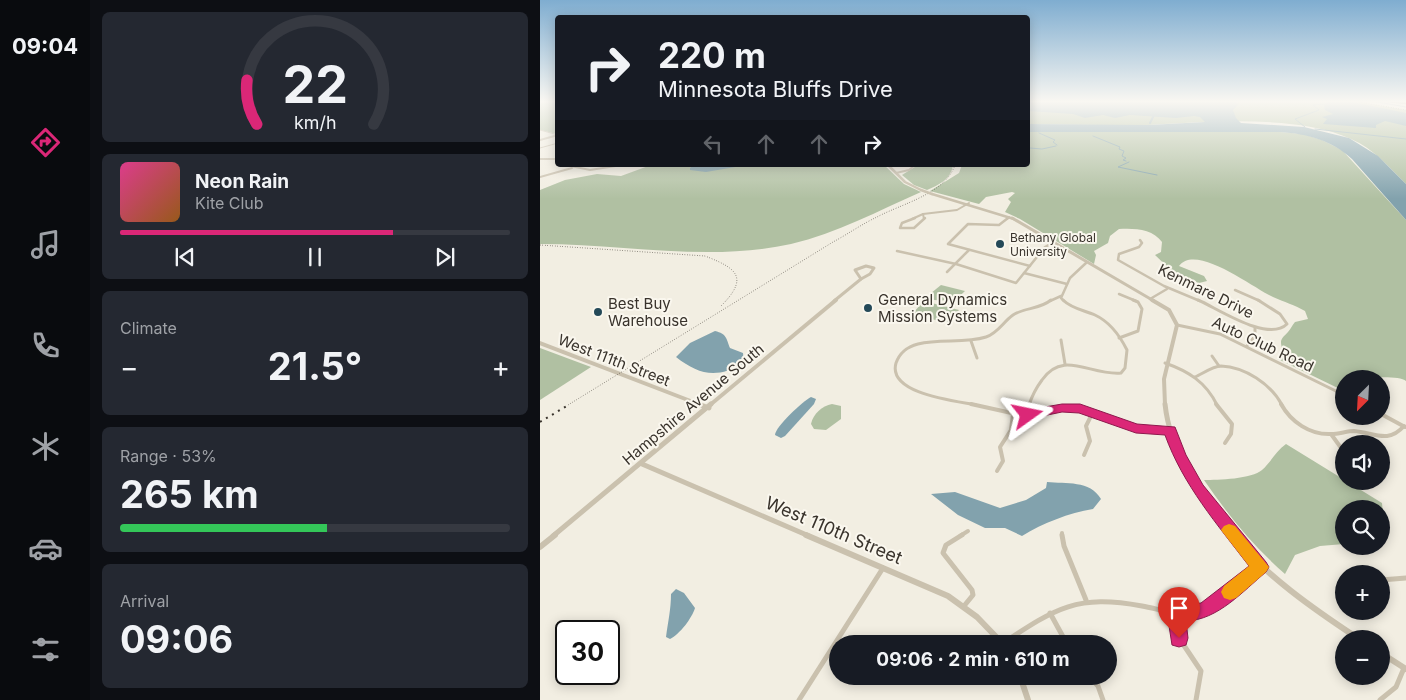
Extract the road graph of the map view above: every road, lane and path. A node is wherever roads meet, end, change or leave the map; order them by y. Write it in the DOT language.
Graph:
graph roads {
  1 [pos="547,134"];
  2 [pos="553,136"];
  3 [pos="540,140"];
  4 [pos="555,144"];
  5 [pos="540,148"];
  6 [pos="555,159"];
  7 [pos="540,160"];
  8 [pos="611,167"];
  9 [pos="890,167"];
  10 [pos="913,167"];
  11 [pos="573,168"];
  12 [pos="896,172"];
  13 [pos="540,177"];
  14 [pos="969,204"];
  15 [pos="923,214"];
  16 [pos="1010,216"];
  17 [pos="1140,240"];
  18 [pos="1054,242"];
  19 [pos="970,250"];
  20 [pos="897,251"];
  21 [pos="1086,263"];
  22 [pos="956,264"];
  23 [pos="1030,266"];
  24 [pos="947,272"];
  25 [pos="1024,273"];
  26 [pos="861,279"];
  27 [pos="1067,284"];
  28 [pos="1168,288"];
  29 [pos="1235,290"];
  30 [pos="1119,294"];
  31 [pos="1061,296"];
  32 [pos="1150,299"];
  33 [pos="1177,325"];
  34 [pos="1255,328"];
  35 [pos="1119,338"];
  36 [pos="1061,340"];
  37 [pos="971,341"];
  38 [pos="540,344"];
  39 [pos="1246,346"];
  40 [pos="1212,356"];
  41 [pos="977,358"];
  42 [pos="1165,363"];
  43 [pos="1066,364"];
  44 [pos="1219,366"];
  45 [pos="1195,377"];
  46 [pos="1335,390"];
  47 [pos="709,408"];
  48 [pos="1094,412"];
  49 [pos="1013,414"];
  50 [pos="1028,415"];
  51 [pos="1390,419"];
  52 [pos="1405,427"];
  53 [pos="1170,430"];
  54 [pos="1331,434"];
  55 [pos="1335,440"];
  56 [pos="1225,443"];
  57 [pos="1084,455"];
  58 [pos="642,464"];
  59 [pos="997,471"];
  60 [pos="968,531"];
  61 [pos="1062,533"];
  62 [pos="540,547"];
  63 [pos="1260,567"];
  64 [pos="884,568"];
  65 [pos="1406,578"];
  66 [pos="1390,579"];
  67 [pos="1086,600"];
  68 [pos="964,606"];
  69 [pos="1050,613"];
  70 [pos="1176,613"];
  71 [pos="1345,630"];
  72 [pos="994,635"];
  73 [pos="1017,635"];
  74 [pos="1062,635"];
  75 [pos="1390,659"];
  76 [pos="1405,668"];
  77 [pos="1023,685"];
  78 [pos="1097,685"];
  79 [pos="799,700"];
  80 [pos="1028,700"];
  81 [pos="1104,700"];
  82 [pos="1196,700"];
  83 [pos="1380,700"];
  1 -- 2 [label="street"];
  2 -- 3 [label="street"];
  4 -- 5 [label="street"];
  6 -- 7 [label="street"];
  8 -- 11 [label="street"];
  9 -- 12 [label="street"];
  10 -- 12 [label="street"];
  11 -- 13 [label="street"];
  12 -- 14 [label="street, bridge"];
  14 -- 15 [label="street"];
  14 -- 16 [label="street"];
  15 -- 15 [label="street"];
  16 -- 18 [label="street"];
  16 -- 19 [label="street"];
  17 -- 28 [label="street, Kenmare Drive"];
  18 -- 21 [label="street"];
  18 -- 23 [label="street"];
  19 -- 22 [label="street"];
  19 -- 23 [label="street"];
  20 -- 22 [label="street"];
  21 -- 27 [label="street"];
  21 -- 32 [label="street"];
  22 -- 24 [label="street"];
  22 -- 25 [label="street"];
  23 -- 25 [label="street"];
  25 -- 27 [label="street"];
  26 -- 26 [label="street, Hampshire Avenue South"];
  26 -- 47 [label="street, Hampshire Avenue South"];
  27 -- 31 [label="street"];
  28 -- 32 [label="street"];
  28 -- 34 [label="street, Kenmare Drive"];
  29 -- 34 [label="street, Kenmare Drive"];
  30 -- 35 [label="street"];
  31 -- 35 [label="street"];
  31 -- 37 [label="street"];
  32 -- 33 [label="street"];
  33 -- 39 [label="street, Auto Club Road"];
  33 -- 42 [label="street"];
  34 -- 39 [label="street"];
  35 -- 43 [label="street"];
  36 -- 43 [label="street"];
  37 -- 41 [label="street"];
  37 -- 49 [label="street"];
  38 -- 47 [label="street, West 111th Street"];
  39 -- 46 [label="street, Auto Club Road"];
  40 -- 44 [label="street"];
  42 -- 45 [label="street"];
  42 -- 53 [label="street"];
  43 -- 50 [label="street"];
  44 -- 45 [label="street"];
  44 -- 54 [label="street"];
  45 -- 56 [label="street"];
  47 -- 58 [label="street, Hampshire Avenue South"];
  48 -- 50 [label="street"];
  48 -- 53 [label="street"];
  48 -- 57 [label="street"];
  49 -- 50 [label="street"];
  49 -- 59 [label="street"];
  51 -- 52 [label="street"];
  52 -- 54 [label="street"];
  53 -- 63 [label="street"];
  54 -- 55 [label="street"];
  58 -- 62 [label="street, Hampshire Avenue South"];
  58 -- 64 [label="street, West 110th Street"];
  60 -- 68 [label="street"];
  61 -- 67 [label="street"];
  63 -- 70 [label="street"];
  63 -- 71 [label="street"];
  64 -- 68 [label="street, West 110th Street"];
  64 -- 79 [label="street"];
  65 -- 66 [label="street"];
  67 -- 69 [label="street"];
  67 -- 70 [label="street"];
  68 -- 72 [label="street, West 110th Street"];
  69 -- 73 [label="street"];
  69 -- 74 [label="street"];
  70 -- 82 [label="street"];
  75 -- 76 [label="street"];
  76 -- 83 [label="street"];
  77 -- 80 [label="street"];
  78 -- 81 [label="street"];
}
